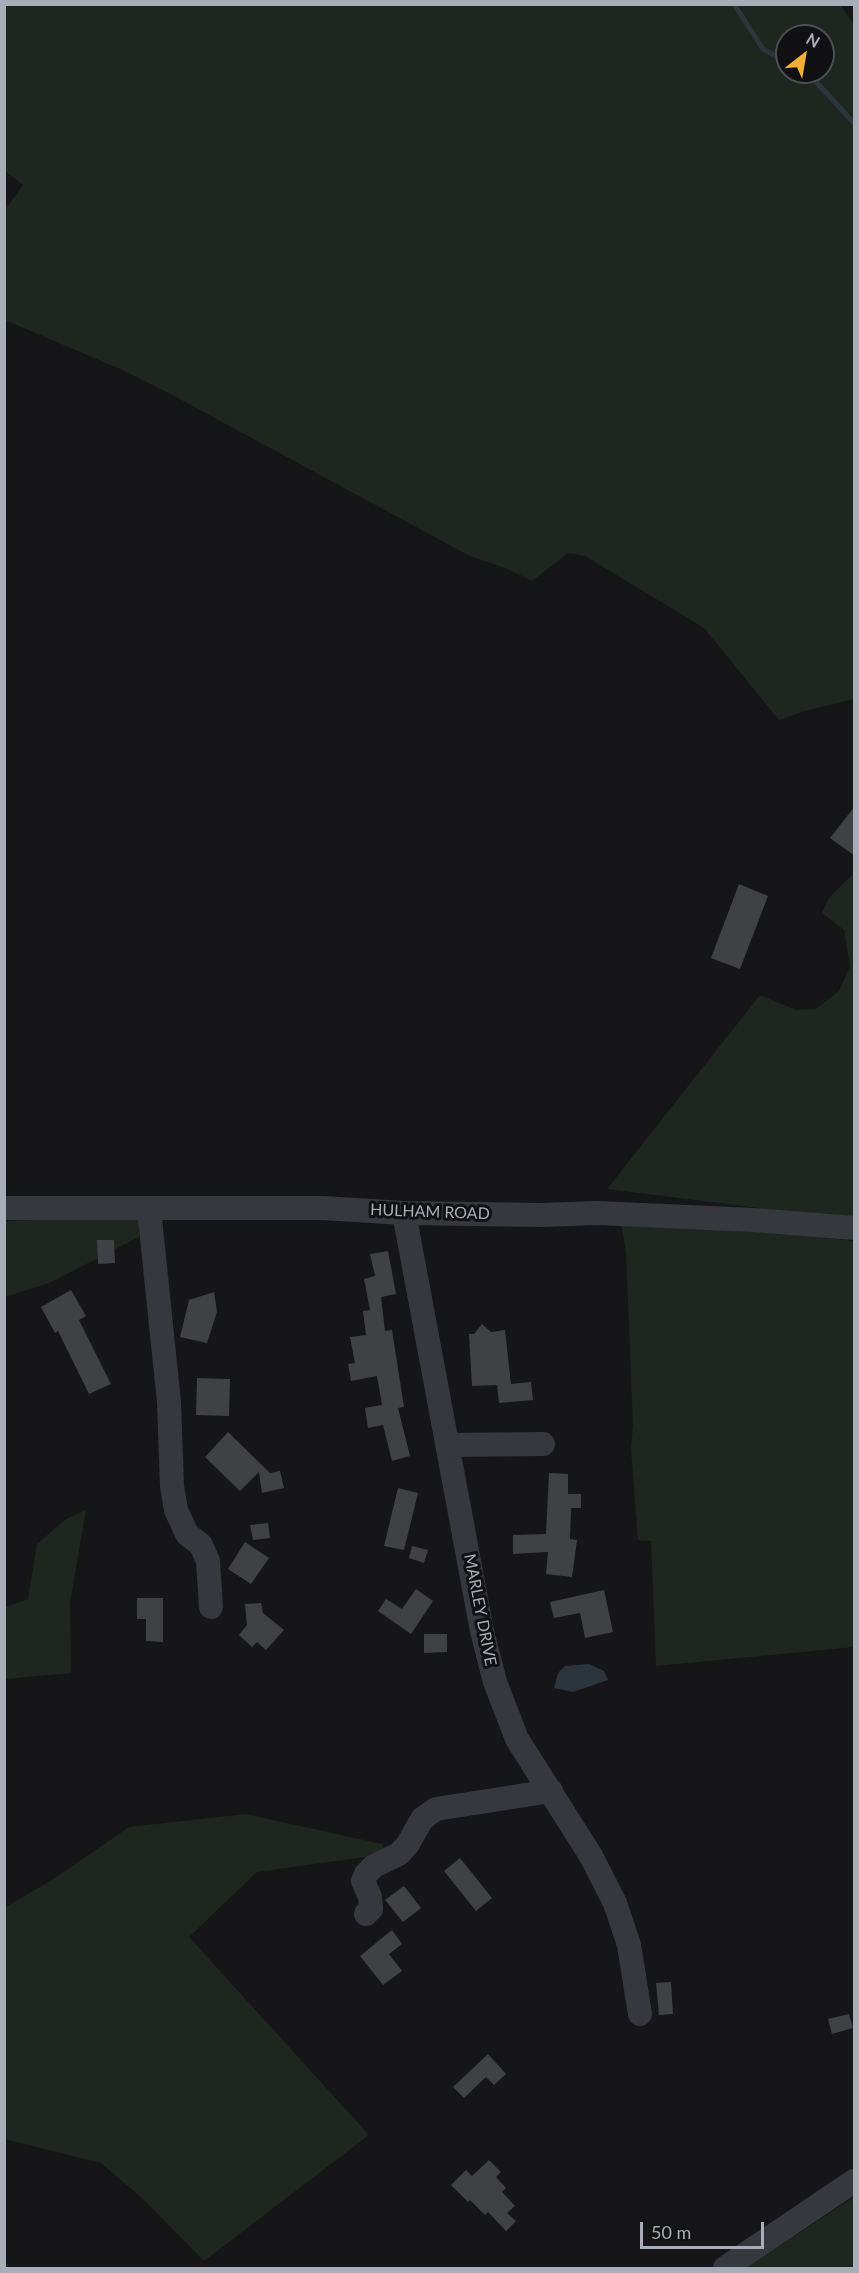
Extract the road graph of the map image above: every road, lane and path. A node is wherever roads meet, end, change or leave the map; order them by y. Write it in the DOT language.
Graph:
graph roads {
  1 [pos="4,1208"];
  2 [pos="149,1209"];
  3 [pos="404,1213"];
  4 [pos="855,1228"];
  5 [pos="543,1444"];
  6 [pos="448,1445"];
  7 [pos="211,1607"];
  8 [pos="551,1791"];
  9 [pos="366,1914"];
  10 [pos="640,2014"];
  11 [pos="855,2181"];
  12 [pos="725,2268"];
  1 -- 2 [label="street, HULHAM ROAD"];
  2 -- 3 [label="street, HULHAM ROAD"];
  2 -- 7 [label="street"];
  3 -- 4 [label="street, HULHAM ROAD"];
  3 -- 6 [label="street, MARLEY DRIVE"];
  5 -- 6 [label="street"];
  6 -- 8 [label="street, MARLEY DRIVE"];
  8 -- 9 [label="street"];
  8 -- 10 [label="street, MARLEY DRIVE"];
  11 -- 12 [label="street"];
}
